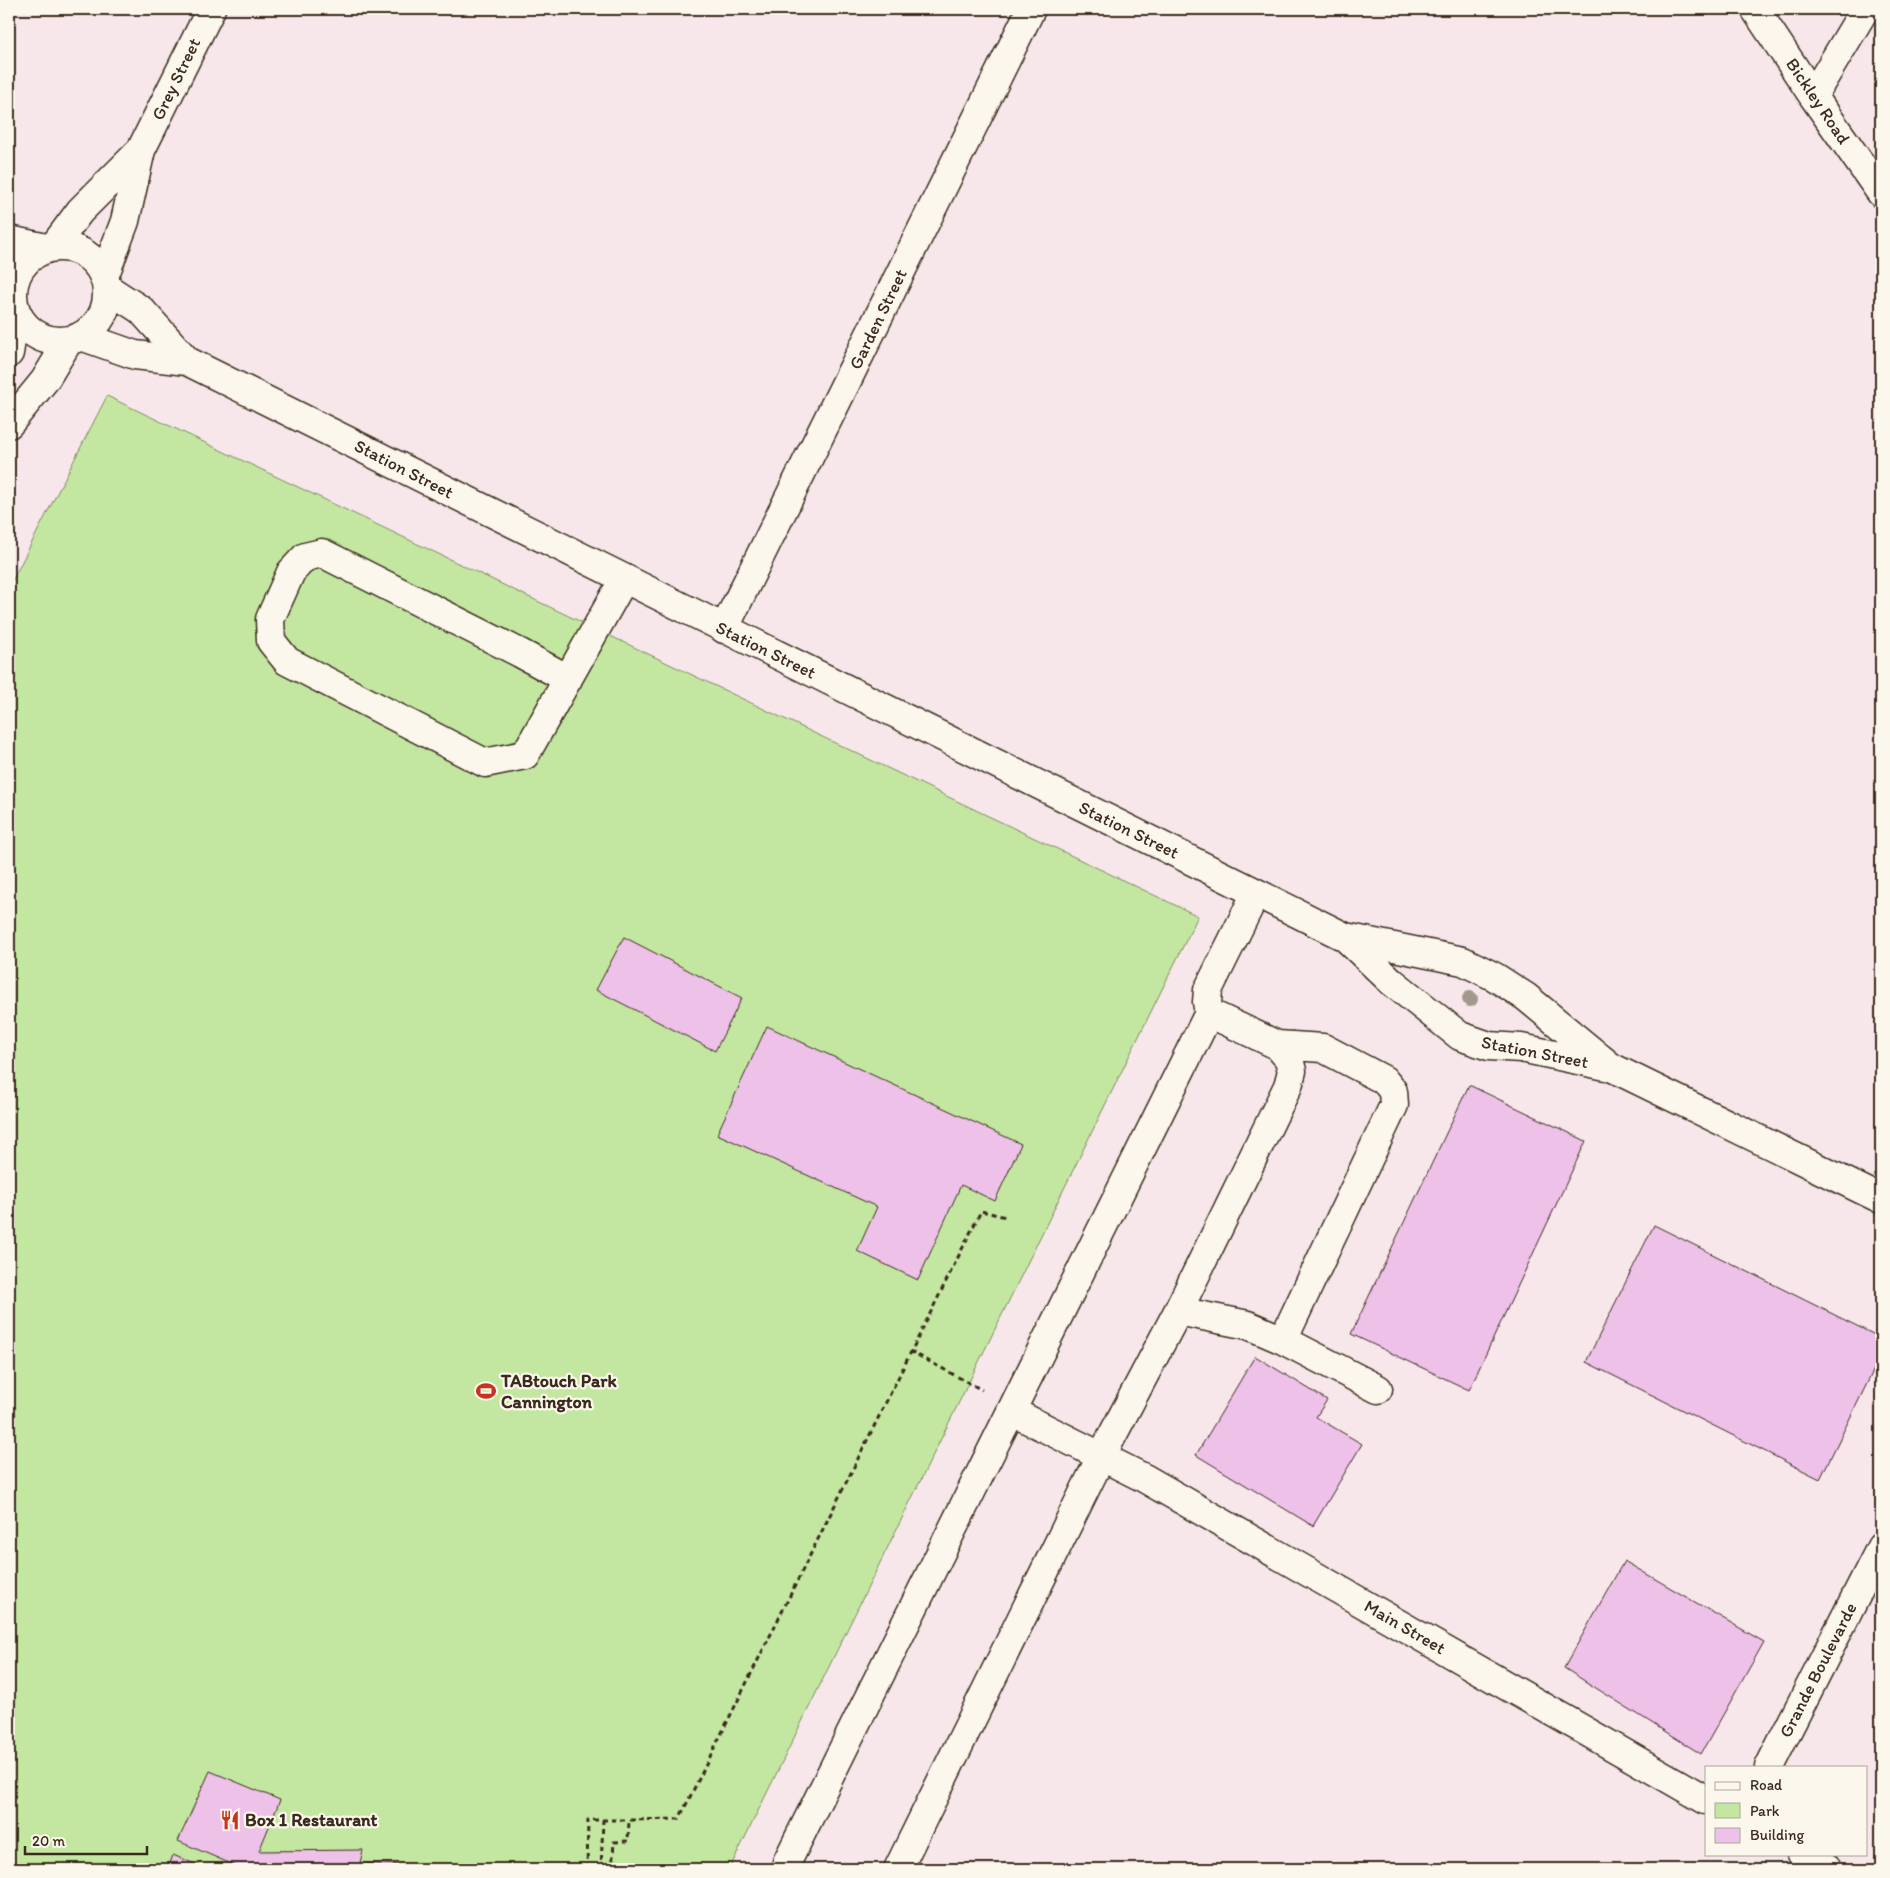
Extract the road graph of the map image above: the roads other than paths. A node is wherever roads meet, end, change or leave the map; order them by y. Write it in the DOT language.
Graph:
graph roads {
  1 [pos="211,9"];
  2 [pos="1031,9"];
  3 [pos="1756,9"];
  4 [pos="1865,9"];
  5 [pos="1813,96"];
  6 [pos="141,150"];
  7 [pos="1881,192"];
  8 [pos="9,240"];
  9 [pos="50,247"];
  10 [pos="106,282"];
  11 [pos="13,304"];
  12 [pos="75,338"];
  13 [pos="9,353"];
  14 [pos="187,361"];
  15 [pos="9,424"];
  16 [pos="624,578"];
  17 [pos="724,629"];
  18 [pos="568,679"];
  19 [pos="1256,894"];
  20 [pos="1345,938"];
  21 [pos="1209,1013"];
  22 [pos="1277,1044"];
  23 [pos="1611,1068"];
  24 [pos="1881,1199"];
  25 [pos="1178,1311"];
  26 [pos="1283,1340"];
  27 [pos="1378,1390"];
  28 [pos="1011,1411"];
  29 [pos="1101,1457"];
  30 [pos="1881,1548"];
  31 [pos="1770,1766"];
  32 [pos="1705,1799"];
  33 [pos="1804,1856"];
  34 [pos="788,1869"];
  35 [pos="898,1869"];
  36 [pos="1827,1869"];
  1 -- 6 [label="street, Grey Street"];
  2 -- 17 [label="street, Garden Street"];
  3 -- 5 [label="street, Bickley Road"];
  4 -- 5 [label="street"];
  5 -- 7 [label="street, Bickley Road"];
  6 -- 9 [label="street, Grey Street"];
  6 -- 10 [label="street, Grey Street"];
  8 -- 9 [label="street"];
  9 -- 10 [label="street"];
  9 -- 11 [label="street"];
  10 -- 12 [label="street"];
  10 -- 14 [label="street, Station Street"];
  11 -- 12 [label="street"];
  11 -- 13 [label="street"];
  12 -- 14 [label="street, Station Street"];
  12 -- 15 [label="street"];
  14 -- 16 [label="street, Station Street"];
  16 -- 17 [label="street, Station Street"];
  16 -- 18 [label="street"];
  17 -- 19 [label="street, Station Street"];
  18 -- 18 [label="street"];
  19 -- 20 [label="street, Station Street"];
  19 -- 21 [label="street"];
  20 -- 23 [label="street, Station Street"];
  20 -- 23 [label="street, Station Street"];
  21 -- 22 [label="street"];
  21 -- 28 [label="street"];
  22 -- 25 [label="street"];
  22 -- 26 [label="street"];
  23 -- 24 [label="street, Station Street"];
  25 -- 26 [label="street"];
  25 -- 29 [label="street"];
  26 -- 27 [label="street"];
  28 -- 29 [label="street, Main Street"];
  28 -- 34 [label="street"];
  29 -- 32 [label="street, Main Street"];
  29 -- 35 [label="street"];
  30 -- 31 [label="street, Grande Boulevarde"];
  33 -- 36 [label="street"];
}
